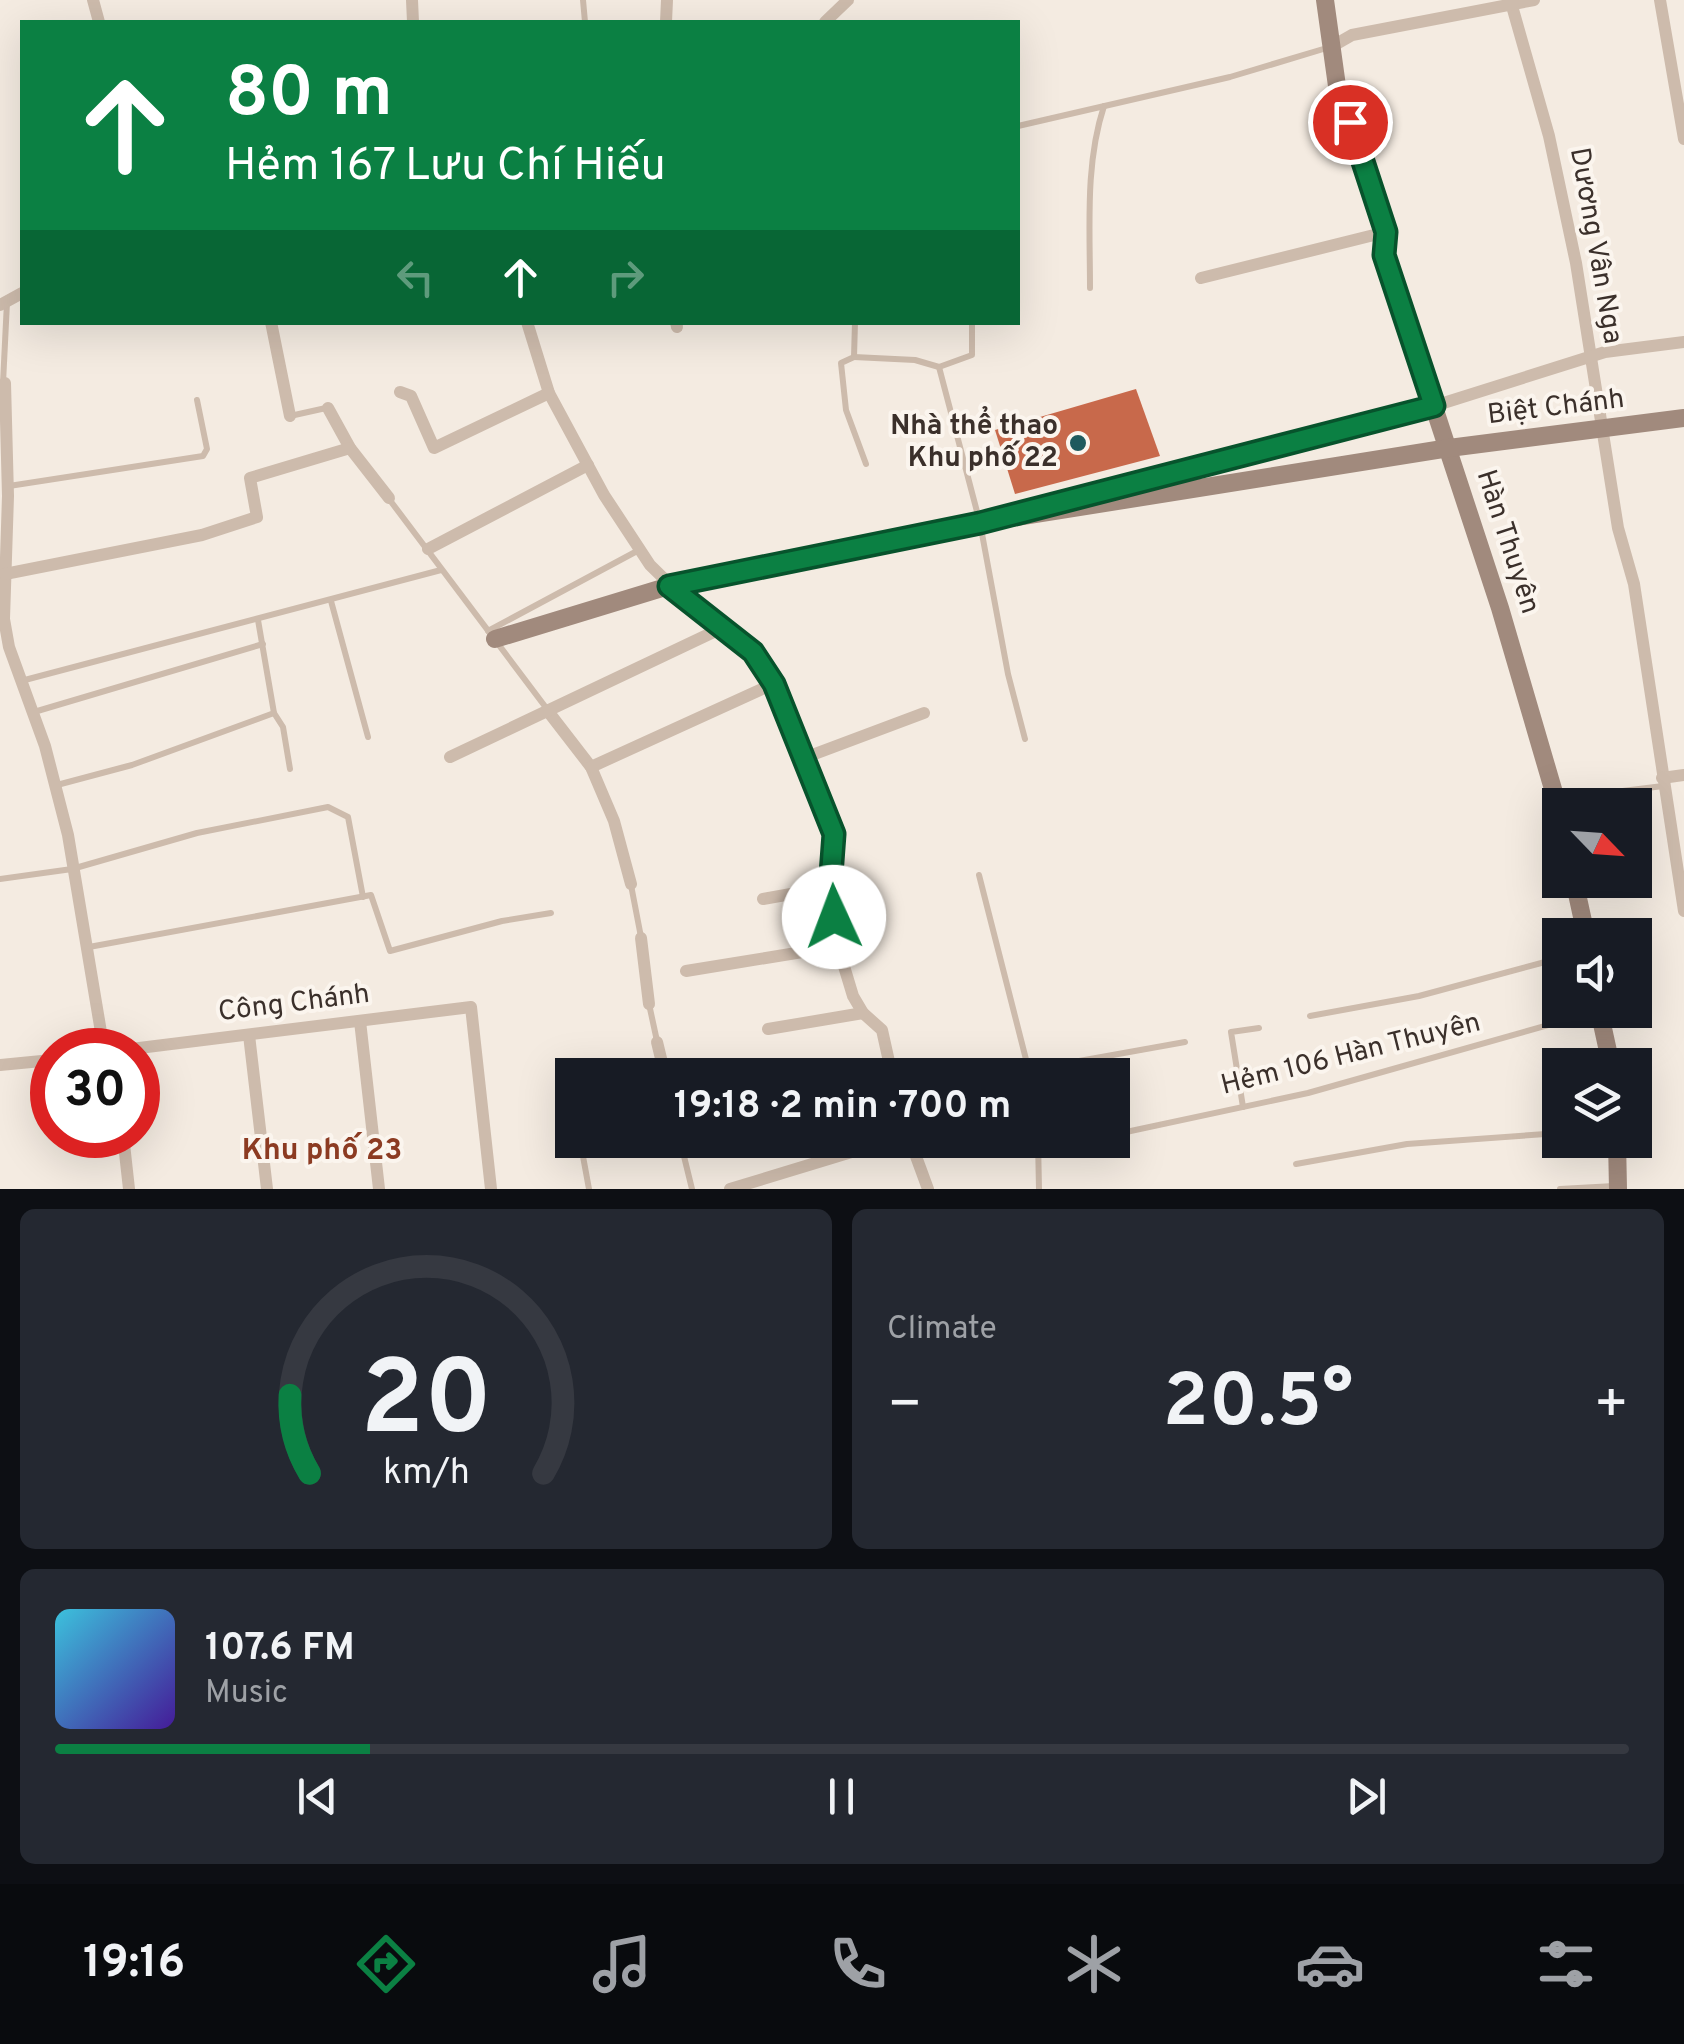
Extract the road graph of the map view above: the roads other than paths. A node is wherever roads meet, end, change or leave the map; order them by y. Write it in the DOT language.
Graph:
graph roads {
  1 [pos="848,0"];
  2 [pos="1324,0"];
  3 [pos="1534,0"];
  4 [pos="1660,0"];
  5 [pos="1508,5"];
  6 [pos="826,20"];
  7 [pos="1331,47"];
  8 [pos="1104,104"];
  9 [pos="1020,125"];
  10 [pos="1684,139"];
  11 [pos="1386,232"];
  12 [pos="1201,278"];
  13 [pos="1090,288"];
  14 [pos="3,303"];
  15 [pos="272,325"];
  16 [pos="529,325"];
  17 [pos="855,325"];
  18 [pos="972,325"];
  19 [pos="1684,342"];
  20 [pos="854,357"];
  21 [pos="1590,357"];
  22 [pos="940,367"];
  23 [pos="3,383"];
  24 [pos="400,392"];
  25 [pos="548,394"];
  26 [pos="197,400"];
  27 [pos="1434,406"];
  28 [pos="328,408"];
  29 [pos="290,416"];
  30 [pos="1684,418"];
  31 [pos="1606,431"];
  32 [pos="350,448"];
  33 [pos="1449,448"];
  34 [pos="588,464"];
  35 [pos="866,464"];
  36 [pos="8,486"];
  37 [pos="389,498"];
  38 [pos="980,523"];
  39 [pos="428,549"];
  40 [pos="640,549"];
  41 [pos="440,570"];
  42 [pos="5,574"];
  43 [pos="669,586"];
  44 [pos="331,601"];
  45 [pos="258,620"];
  46 [pos="722,628"];
  47 [pos="3,635"];
  48 [pos="492,635"];
  49 [pos="262,644"];
  50 [pos="20,682"];
  51 [pos="774,684"];
  52 [pos="547,710"];
  53 [pos="274,712"];
  54 [pos="31,713"];
  55 [pos="924,713"];
  56 [pos="368,738"];
  57 [pos="1025,739"];
  58 [pos="450,757"];
  59 [pos="804,758"];
  60 [pos="591,767"];
  61 [pos="290,769"];
  62 [pos="1684,776"];
  63 [pos="1662,782"];
  64 [pos="54,786"];
  65 [pos="1553,788"];
  66 [pos="1636,788"];
  67 [pos="72,869"];
  68 [pos="979,875"];
  69 [pos="0,879"];
  70 [pos="631,884"];
  71 [pos="830,888"];
  72 [pos="362,897"];
  73 [pos="763,899"];
  74 [pos="1684,911"];
  75 [pos="551,913"];
  76 [pos="641,938"];
  77 [pos="839,946"];
  78 [pos="88,947"];
  79 [pos="1542,963"];
  80 [pos="686,972"];
  81 [pos="648,1004"];
  82 [pos="863,1013"];
  83 [pos="1310,1016"];
  84 [pos="360,1021"];
  85 [pos="1542,1027"];
  86 [pos="101,1028"];
  87 [pos="1259,1028"];
  88 [pos="768,1029"];
  89 [pos="249,1035"];
  90 [pos="657,1042"];
  91 [pos="1186,1042"];
  92 [pos="160,1046"];
  93 [pos="661,1058"];
  94 [pos="888,1058"];
  95 [pos="1026,1058"];
  96 [pos="1103,1058"];
  97 [pos="30,1062"];
  98 [pos="0,1065"];
  99 [pos="1243,1107"];
  100 [pos="1130,1131"];
  101 [pos="1542,1134"];
  102 [pos="126,1158"];
  103 [pos="583,1158"];
  104 [pos="684,1158"];
  105 [pos="832,1158"];
  106 [pos="917,1158"];
  107 [pos="1038,1158"];
  108 [pos="1617,1158"];
  109 [pos="1296,1164"];
  110 [pos="1618,1187"];
  111 [pos="129,1189"];
  112 [pos="268,1189"];
  113 [pos="379,1189"];
  114 [pos="491,1189"];
  115 [pos="589,1189"];
  116 [pos="692,1189"];
  117 [pos="730,1189"];
  118 [pos="928,1189"];
  119 [pos="1039,1189"];
  120 [pos="1560,1189"];
  1 -- 6 [label="street"];
  2 -- 7 [label="street, Hàn Thuyên"];
  3 -- 5 [label="street"];
  4 -- 10 [label="street"];
  5 -- 7 [label="street"];
  5 -- 21 [label="street, Dương Vân Nga"];
  7 -- 8 [label="lane"];
  7 -- 11 [label="street, Hàn Thuyên"];
  8 -- 9 [label="lane"];
  8 -- 13 [label="lane"];
  11 -- 12 [label="street"];
  11 -- 27 [label="street, Hàn Thuyên"];
  14 -- 23 [label="lane"];
  15 -- 29 [label="street"];
  16 -- 25 [label="street"];
  17 -- 20 [label="lane"];
  18 -- 22 [label="lane"];
  19 -- 21 [label="street"];
  20 -- 22 [label="lane"];
  20 -- 35 [label="lane"];
  21 -- 27 [label="street"];
  21 -- 31 [label="street, Dương Vân Nga"];
  22 -- 38 [label="lane"];
  23 -- 36 [label="street"];
  24 -- 25 [label="street"];
  25 -- 34 [label="street"];
  26 -- 36 [label="lane"];
  27 -- 33 [label="street, Hàn Thuyên"];
  27 -- 38 [label="lane"];
  28 -- 29 [label="lane"];
  28 -- 32 [label="street"];
  30 -- 31 [label="street, Biệt Chánh"];
  31 -- 33 [label="street, Biệt Chánh"];
  31 -- 63 [label="street, Dương Vân Nga"];
  32 -- 37 [label="street"];
  32 -- 42 [label="street"];
  33 -- 38 [label="street, Biệt Chánh"];
  33 -- 65 [label="street, Hàn Thuyên"];
  34 -- 39 [label="street"];
  34 -- 40 [label="street"];
  36 -- 42 [label="street"];
  37 -- 39 [label="lane"];
  38 -- 43 [label="street, Biệt Chánh"];
  38 -- 57 [label="lane"];
  39 -- 41 [label="lane"];
  40 -- 43 [label="street"];
  40 -- 48 [label="lane"];
  41 -- 44 [label="lane"];
  41 -- 48 [label="lane"];
  42 -- 47 [label="street"];
  43 -- 46 [label="street"];
  43 -- 48 [label="street, Biệt Chánh"];
  44 -- 45 [label="lane"];
  44 -- 56 [label="lane"];
  45 -- 49 [label="lane"];
  45 -- 50 [label="lane"];
  46 -- 51 [label="street"];
  46 -- 52 [label="street"];
  47 -- 50 [label="street"];
  48 -- 52 [label="lane"];
  49 -- 53 [label="lane"];
  49 -- 54 [label="lane"];
  50 -- 54 [label="street"];
  51 -- 59 [label="street"];
  51 -- 60 [label="street"];
  52 -- 58 [label="street"];
  52 -- 60 [label="street"];
  53 -- 61 [label="lane"];
  53 -- 64 [label="lane"];
  54 -- 64 [label="street"];
  55 -- 59 [label="street"];
  59 -- 71 [label="street"];
  60 -- 70 [label="street"];
  62 -- 63 [label="street"];
  63 -- 66 [label="lane"];
  63 -- 74 [label="street, Dương Vân Nga"];
  64 -- 67 [label="street"];
  67 -- 69 [label="lane"];
  67 -- 72 [label="lane"];
  67 -- 78 [label="street"];
  68 -- 95 [label="lane"];
  70 -- 76 [label="lane"];
  71 -- 73 [label="street"];
  71 -- 77 [label="street"];
  72 -- 75 [label="lane"];
  72 -- 78 [label="lane"];
  76 -- 81 [label="street"];
  77 -- 80 [label="street"];
  77 -- 82 [label="street"];
  78 -- 86 [label="street"];
  79 -- 83 [label="lane"];
  81 -- 90 [label="lane"];
  82 -- 88 [label="street"];
  82 -- 94 [label="street"];
  84 -- 89 [label="street, Công Chánh"];
  84 -- 113 [label="street"];
  84 -- 114 [label="street, Công Chánh"];
  85 -- 99 [label="lane, Hẻm 106 Hàn Thuyên"];
  87 -- 99 [label="lane"];
  89 -- 92 [label="street, Công Chánh"];
  89 -- 112 [label="street"];
  90 -- 93 [label="street"];
  91 -- 96 [label="lane"];
  97 -- 98 [label="street"];
  99 -- 100 [label="lane, Hẻm 106 Hàn Thuyên"];
  101 -- 109 [label="lane"];
  102 -- 111 [label="street"];
  103 -- 115 [label="lane"];
  104 -- 116 [label="lane"];
  105 -- 117 [label="street"];
  106 -- 118 [label="street"];
  107 -- 119 [label="lane"];
  108 -- 110 [label="street"];
  110 -- 120 [label="lane"];
}
